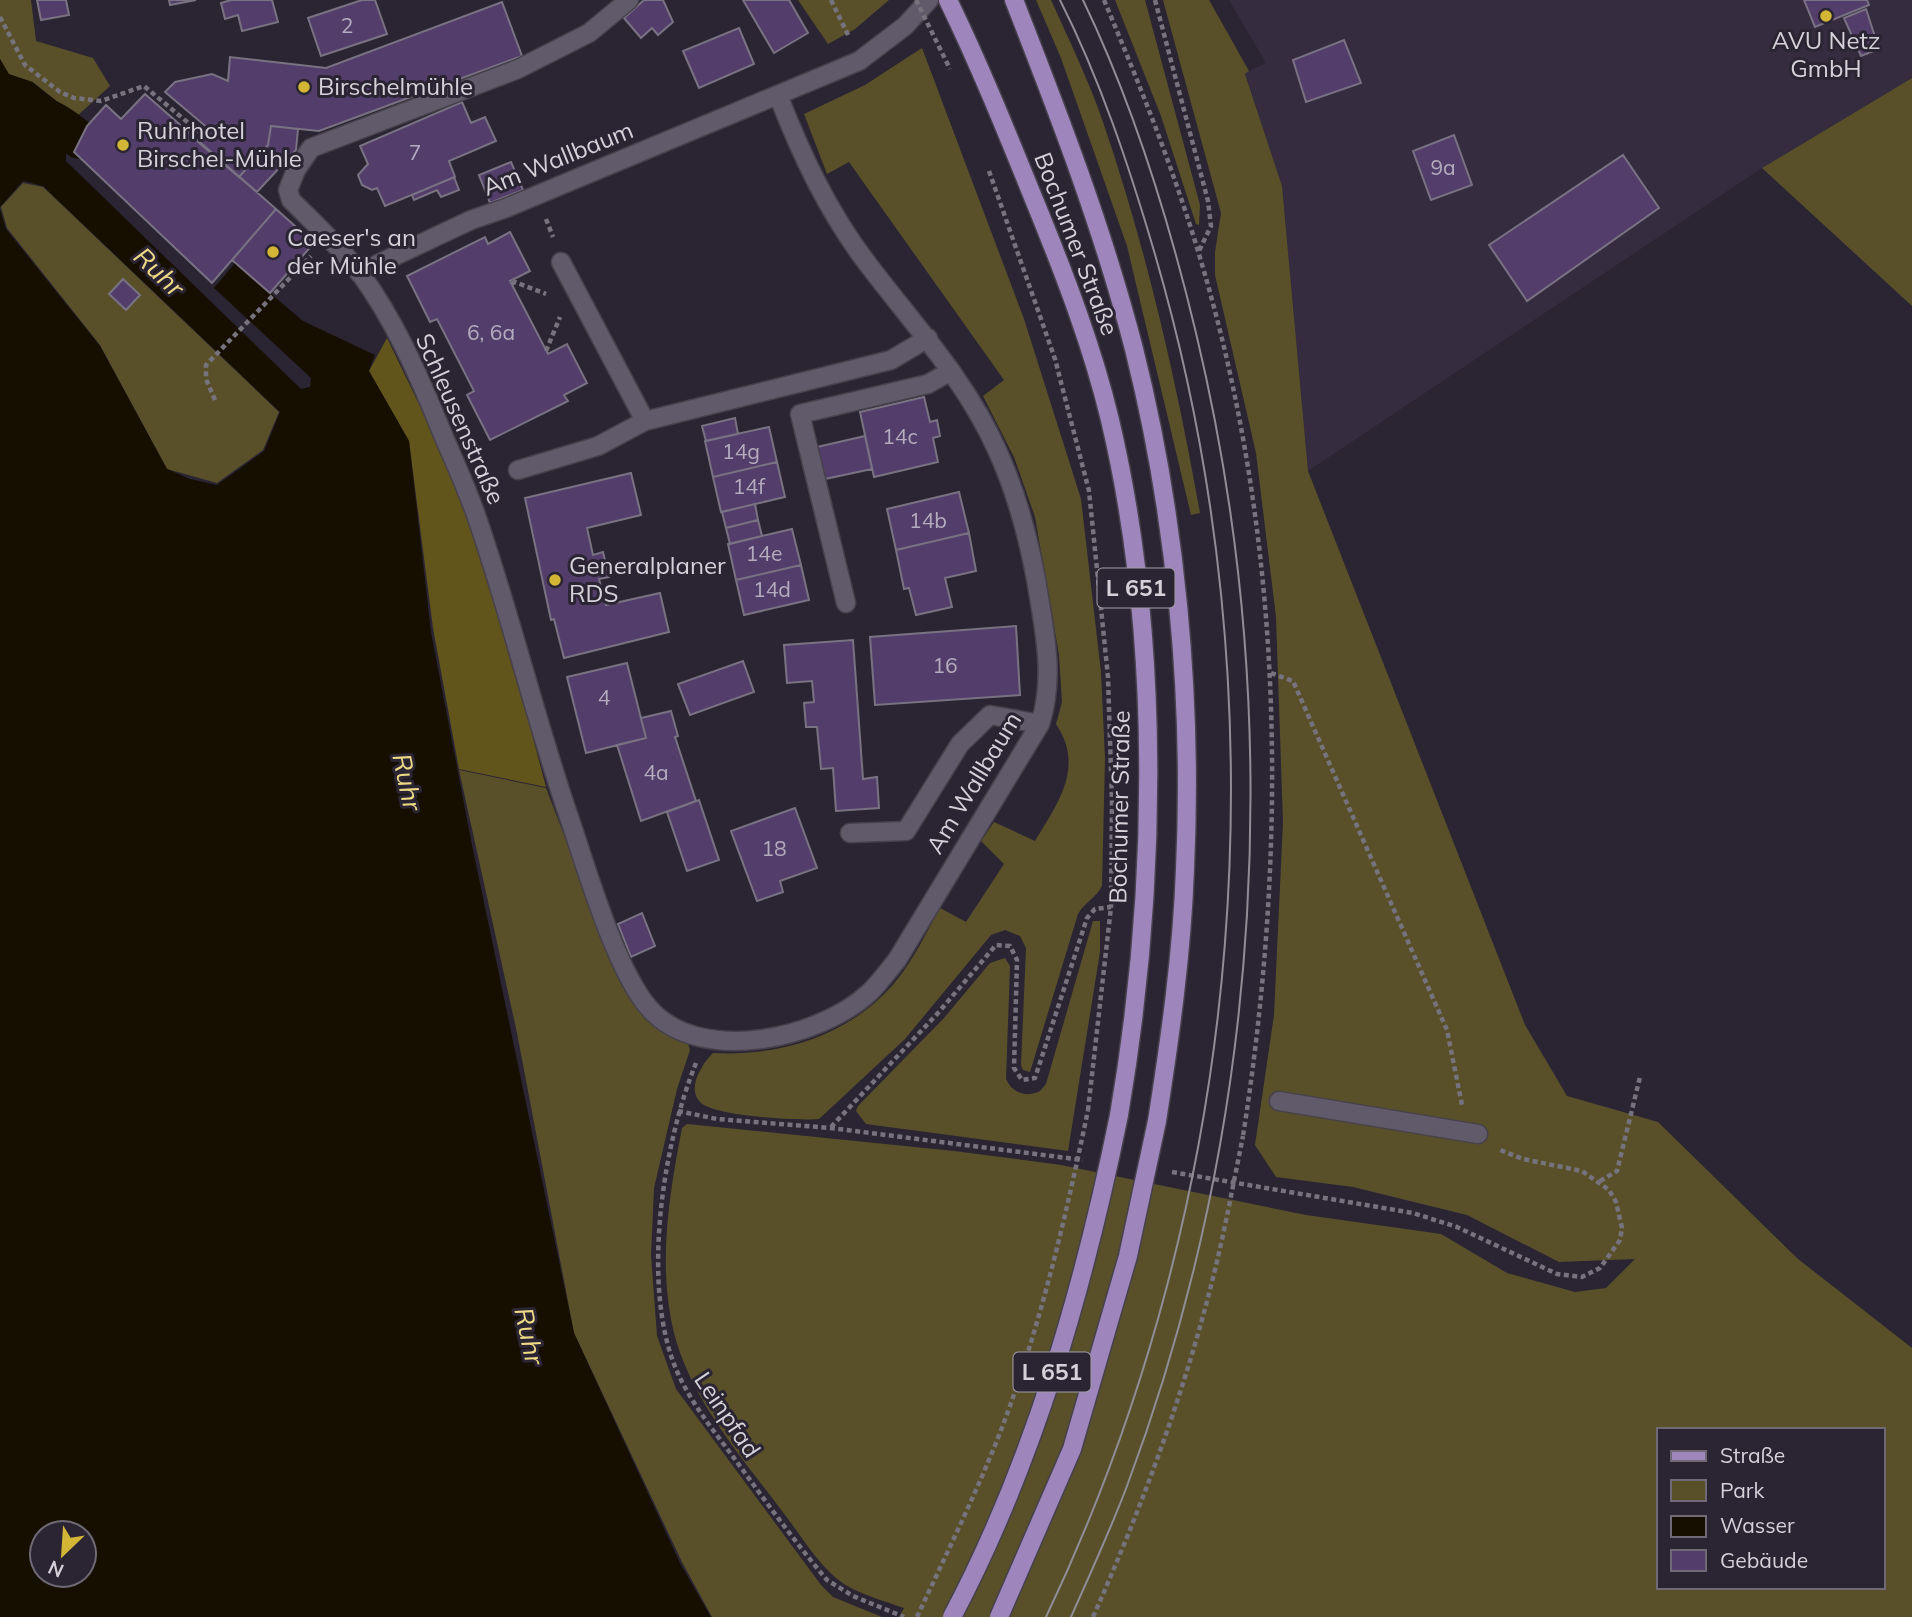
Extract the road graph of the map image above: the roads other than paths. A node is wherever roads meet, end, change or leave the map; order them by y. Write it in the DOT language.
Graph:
graph roads {
  1 [pos="629,0"];
  2 [pos="929,0"];
  3 [pos="948,0"];
  4 [pos="1014,0"];
  5 [pos="778,95"];
  6 [pos="561,262"];
  7 [pos="359,273"];
  8 [pos="928,338"];
  9 [pos="951,371"];
  10 [pos="645,421"];
  11 [pos="518,470"];
  12 [pos="846,603"];
  13 [pos="1040,723"];
  14 [pos="850,834"];
  15 [pos="706,1040"];
  16 [pos="1279,1101"];
  17 [pos="1478,1134"];
  18 [pos="952,1617"];
  19 [pos="999,1617"];
  1 -- 7 [label="street, Schleusenstraße"];
  2 -- 5 [label="street, Am Wallbaum"];
  3 -- 18 [label="main road, Bochumer Straße / L 651, bridge"];
  4 -- 19 [label="main road, Bochumer Straße / L 651, bridge"];
  5 -- 7 [label="street, Am Wallbaum"];
  5 -- 8 [label="street, Am Wallbaum"];
  6 -- 10 [label="street"];
  7 -- 15 [label="street, Schleusenstraße"];
  8 -- 9 [label="street, Am Wallbaum"];
  8 -- 10 [label="street"];
  9 -- 12 [label="street"];
  9 -- 13 [label="street, Am Wallbaum"];
  10 -- 11 [label="street"];
  13 -- 14 [label="street"];
  13 -- 15 [label="street, Am Wallbaum"];
  16 -- 17 [label="street"];
}
